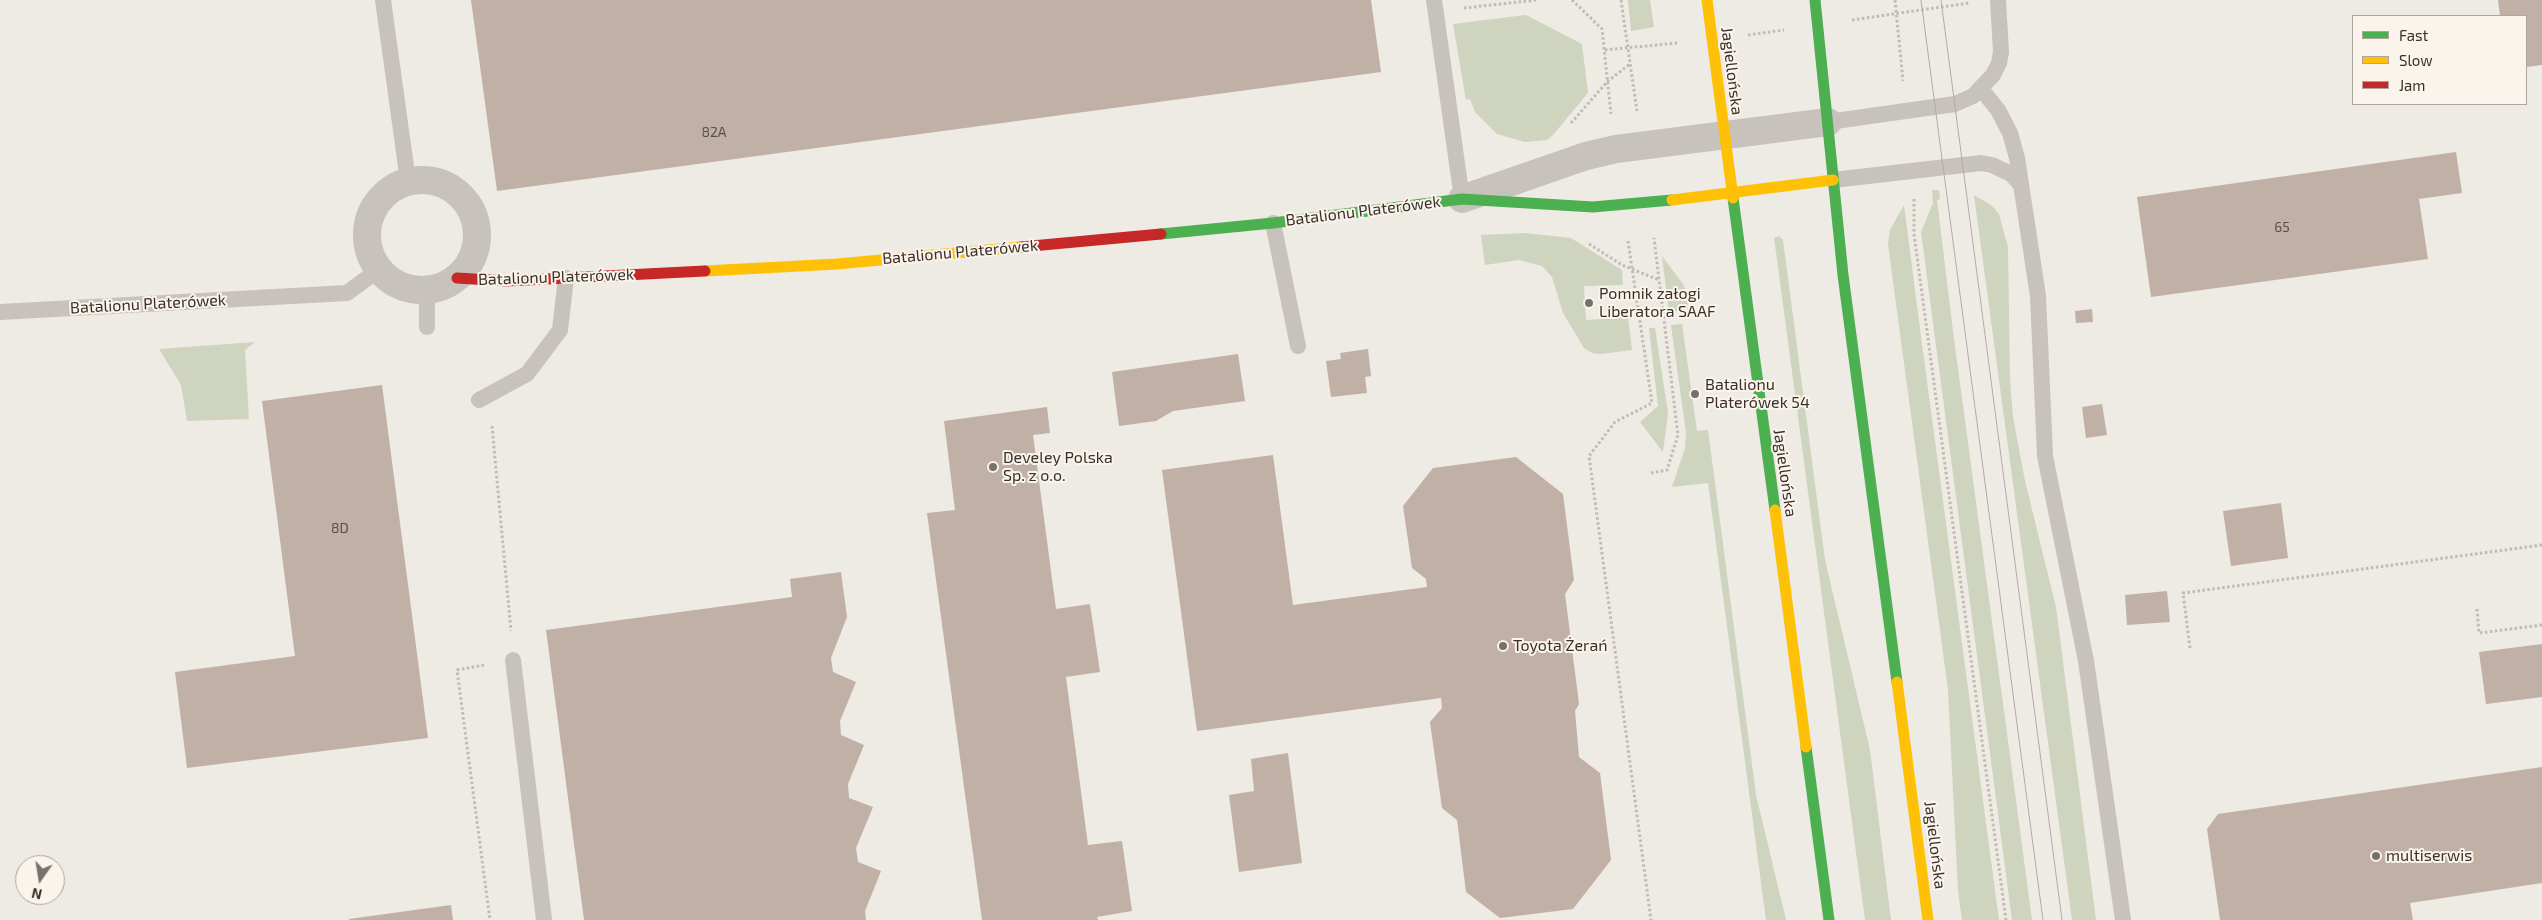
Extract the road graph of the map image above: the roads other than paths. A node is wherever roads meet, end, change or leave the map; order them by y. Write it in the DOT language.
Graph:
graph roads {
  1 [pos="383,0"];
  2 [pos="1707,0"];
  3 [pos="1815,0"];
  4 [pos="1998,0"];
  5 [pos="1435,6"];
  6 [pos="1982,90"];
  7 [pos="1828,122"];
  8 [pos="1724,135"];
  9 [pos="1833,180"];
  10 [pos="408,181"];
  11 [pos="2020,184"];
  12 [pos="1732,192"];
  13 [pos="1462,199"];
  14 [pos="1273,223"];
  15 [pos="378,270"];
  16 [pos="457,278"];
  17 [pos="566,278"];
  18 [pos="427,290"];
  19 [pos="0,312"];
  20 [pos="427,327"];
  21 [pos="1298,346"];
  22 [pos="479,400"];
  23 [pos="513,660"];
  24 [pos="544,920"];
  25 [pos="1829,920"];
  26 [pos="1928,920"];
  27 [pos="2123,920"];
  1 -- 10 [label="lane"];
  2 -- 8 [label="main road, Jagiellońska"];
  3 -- 7 [label="main road, Jagiellońska"];
  4 -- 6 [label="lane"];
  5 -- 13 [label="lane"];
  6 -- 7 [label="lane"];
  6 -- 11 [label="lane"];
  7 -- 8 [label="street, Batalionu Platerówek"];
  7 -- 9 [label="main road, Jagiellońska"];
  8 -- 12 [label="main road, Jagiellońska"];
  8 -- 13 [label="street, Batalionu Platerówek"];
  9 -- 11 [label="lane"];
  9 -- 12 [label="main road, Batalionu Platerówek"];
  9 -- 26 [label="main road, Jagiellońska"];
  10 -- 15 [label="street"];
  10 -- 16 [label="street, Batalionu Platerówek"];
  11 -- 27 [label="lane"];
  12 -- 13 [label="main road, Batalionu Platerówek"];
  12 -- 25 [label="main road, Jagiellońska"];
  13 -- 14 [label="main road, Batalionu Platerówek"];
  14 -- 17 [label="main road, Batalionu Platerówek"];
  14 -- 21 [label="lane"];
  15 -- 18 [label="street, Batalionu Platerówek"];
  15 -- 19 [label="lane, Batalionu Platerówek"];
  16 -- 17 [label="main road, Batalionu Platerówek"];
  16 -- 18 [label="street, Batalionu Platerówek"];
  17 -- 22 [label="lane"];
  18 -- 20 [label="lane"];
  23 -- 24 [label="lane"];
}
